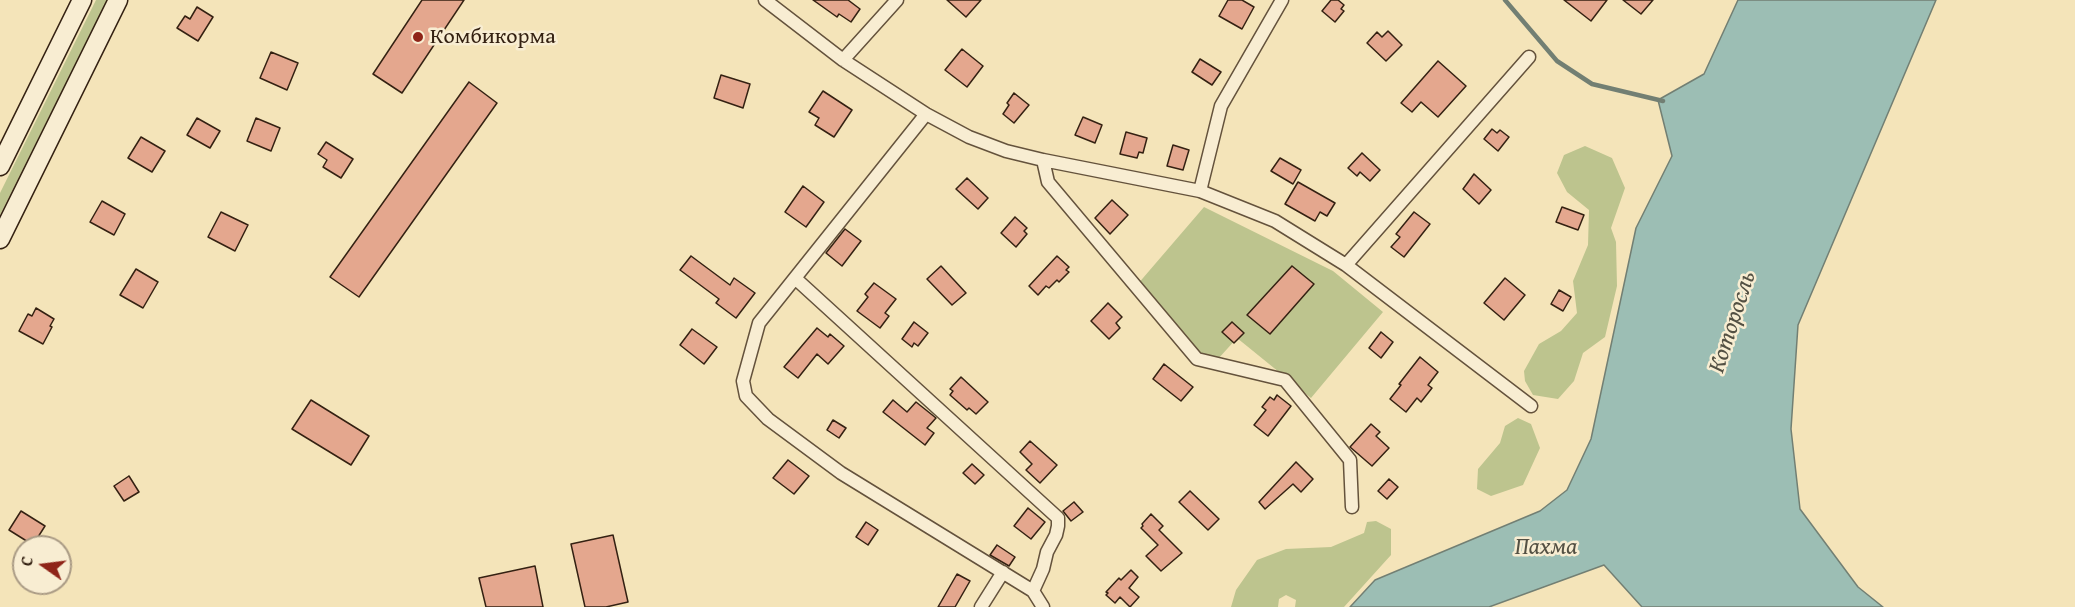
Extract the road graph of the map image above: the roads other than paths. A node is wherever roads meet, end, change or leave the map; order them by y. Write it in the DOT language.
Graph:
graph roads {
  1 [pos="82,0"];
  2 [pos="118,0"];
  3 [pos="765,0"];
  4 [pos="897,0"];
  5 [pos="1282,0"];
  6 [pos="1529,57"];
  7 [pos="843,60"];
  8 [pos="926,114"];
  9 [pos="1043,160"];
  10 [pos="0,166"];
  11 [pos="1200,191"];
  12 [pos="0,239"];
  13 [pos="1346,265"];
  14 [pos="796,279"];
  15 [pos="1530,406"];
  16 [pos="1352,507"];
  17 [pos="1003,572"];
  18 [pos="1033,591"];
  19 [pos="981,607"];
  20 [pos="1043,607"];
  1 -- 10 [label="main road"];
  2 -- 12 [label="main road"];
  3 -- 7 [label="street"];
  4 -- 7 [label="street"];
  5 -- 11 [label="street"];
  6 -- 13 [label="street"];
  7 -- 8 [label="street"];
  8 -- 9 [label="street"];
  8 -- 14 [label="street"];
  9 -- 11 [label="street"];
  9 -- 16 [label="street"];
  11 -- 13 [label="street"];
  13 -- 15 [label="street"];
  14 -- 17 [label="street"];
  14 -- 18 [label="street"];
  17 -- 18 [label="street"];
  17 -- 19 [label="street"];
  18 -- 20 [label="street"];
}
